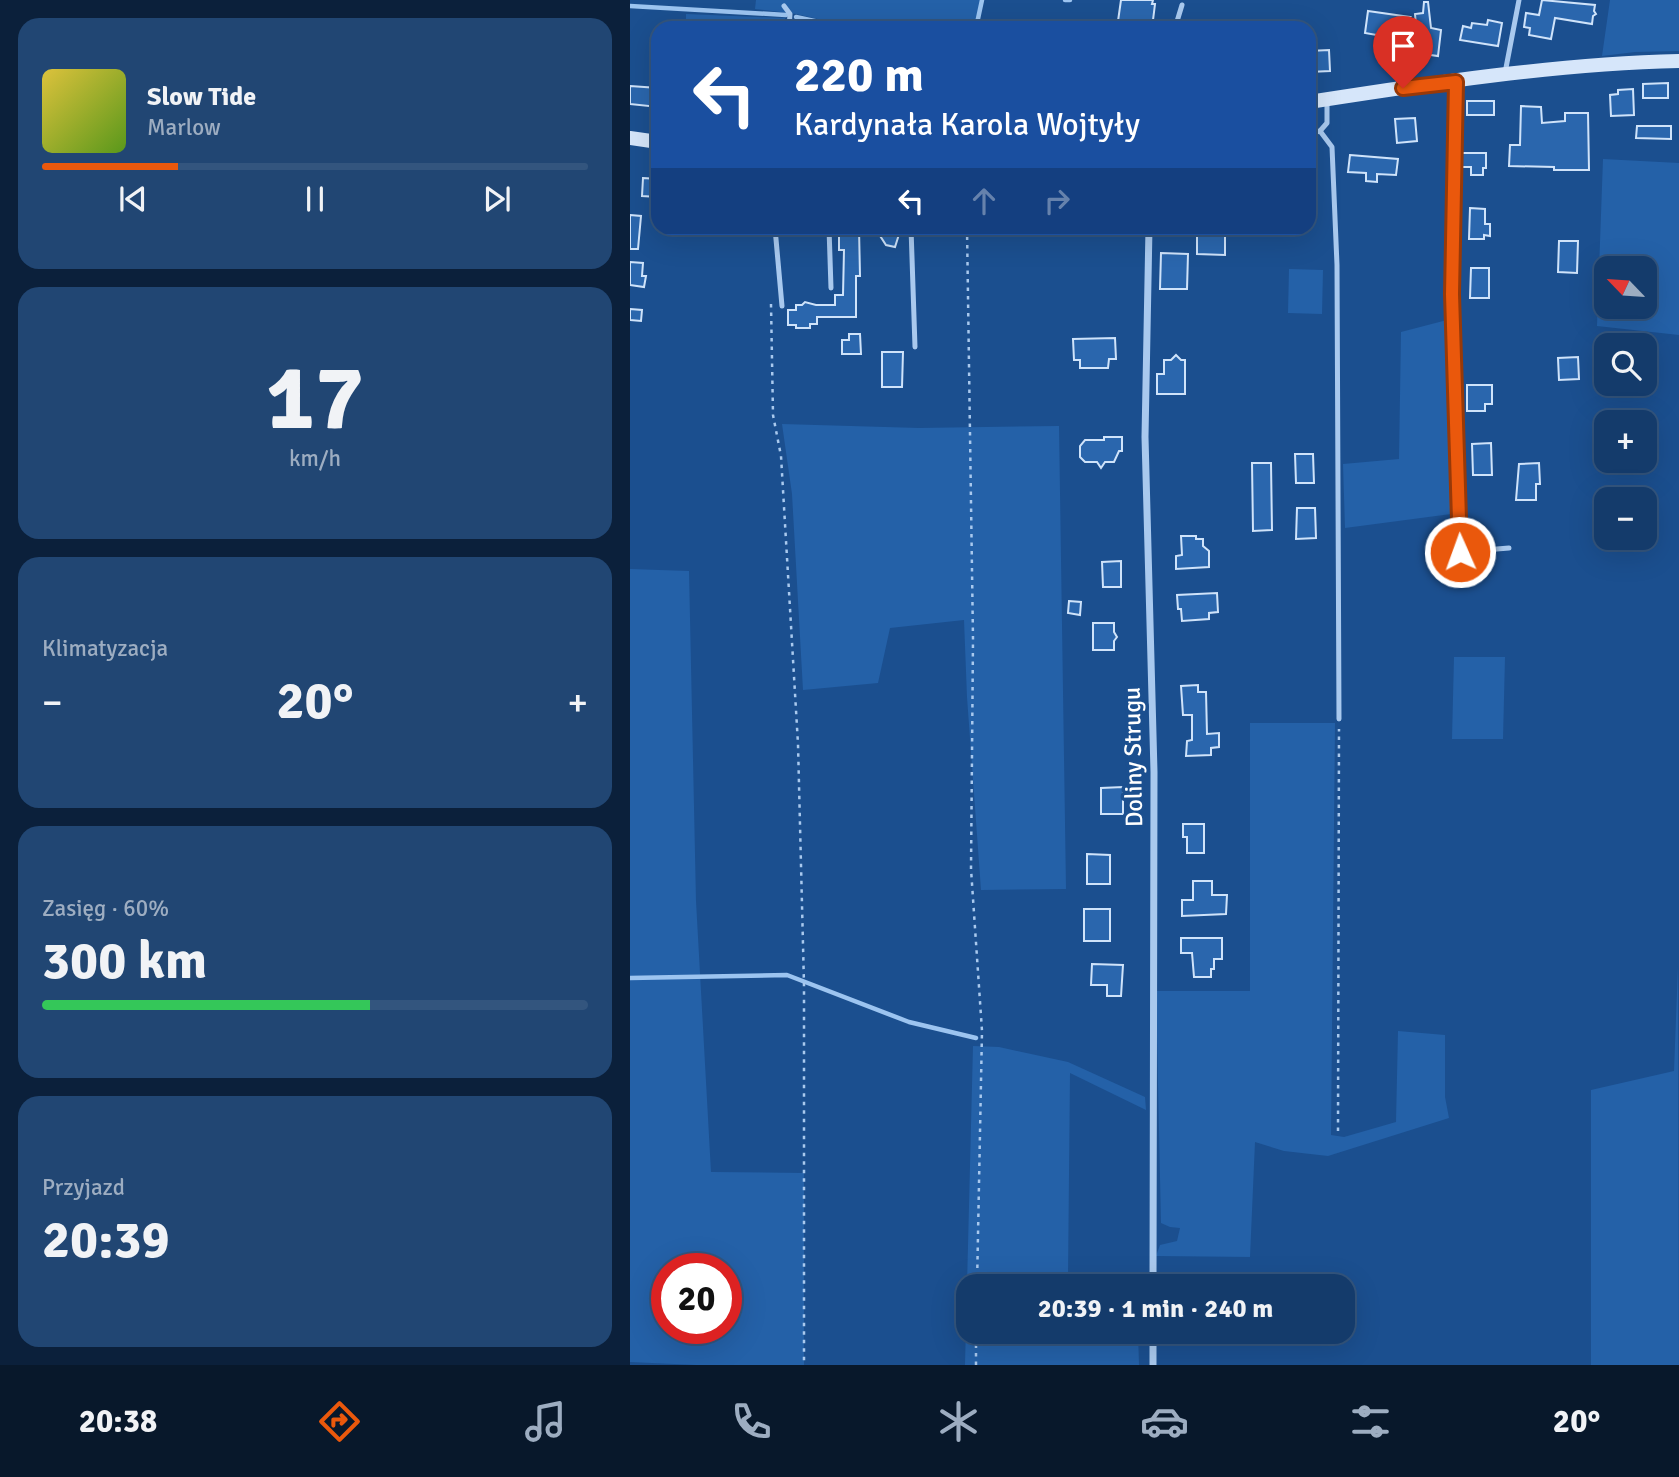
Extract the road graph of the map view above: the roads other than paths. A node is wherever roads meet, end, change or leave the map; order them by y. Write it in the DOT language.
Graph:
graph roads {
  1 [pos="1519,0"];
  2 [pos="1182,5"];
  3 [pos="784,6"];
  4 [pos="790,21"];
  5 [pos="1177,21"];
  6 [pos="1679,61"];
  7 [pos="1505,76"];
  8 [pos="1456,82"];
  9 [pos="1327,100"];
  10 [pos="1316,101"];
  11 [pos="1320,131"];
  12 [pos="1316,132"];
  13 [pos="630,138"];
  14 [pos="651,141"];
  15 [pos="776,235"];
  16 [pos="829,235"];
  17 [pos="911,235"];
  18 [pos="1149,235"];
  19 [pos="831,288"];
  20 [pos="782,306"];
  21 [pos="915,347"];
  22 [pos="1509,548"];
  23 [pos="1339,719"];
  24 [pos="1153,1274"];
  25 [pos="1153,1344"];
  26 [pos="1153,1365"];
  1 -- 7 [label="lane"];
  2 -- 5 [label="lane"];
  3 -- 4 [label="lane"];
  6 -- 7 [label="street"];
  7 -- 8 [label="street"];
  8 -- 9 [label="street"];
  8 -- 22 [label="lane"];
  9 -- 10 [label="street"];
  9 -- 11 [label="lane"];
  11 -- 12 [label="lane"];
  11 -- 23 [label="lane"];
  13 -- 14 [label="street"];
  15 -- 20 [label="lane"];
  16 -- 19 [label="lane"];
  17 -- 21 [label="lane"];
  18 -- 24 [label="street, Doliny Strugu"];
  25 -- 26 [label="street"];
}
